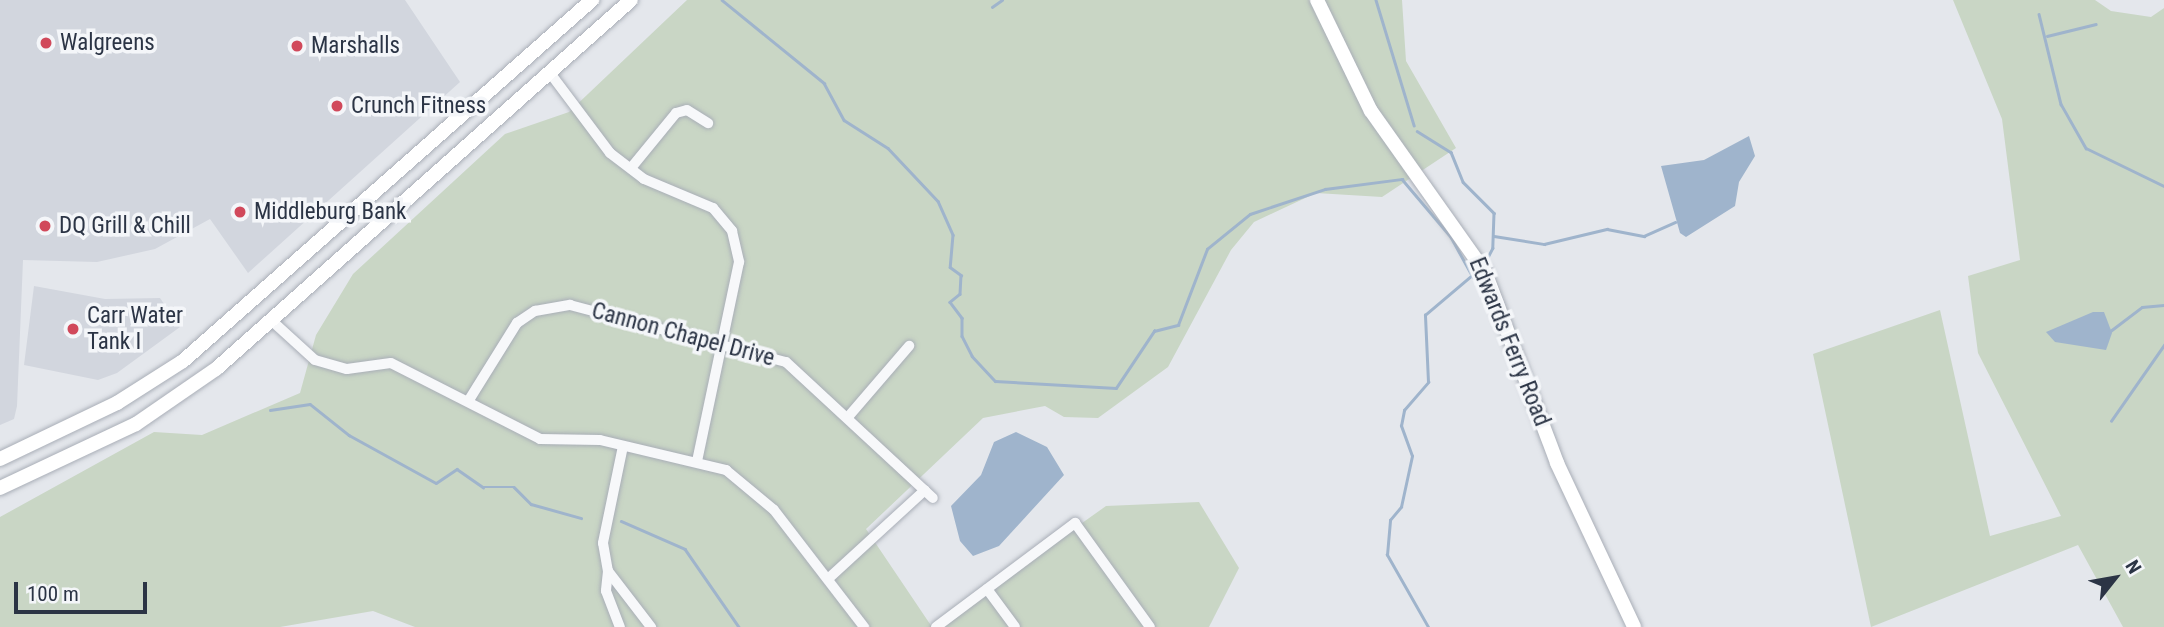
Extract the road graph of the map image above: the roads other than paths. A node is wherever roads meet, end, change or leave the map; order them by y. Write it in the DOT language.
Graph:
graph roads {
  1 [pos="592,0"];
  2 [pos="631,0"];
  3 [pos="1317,0"];
  4 [pos="550,73"];
  5 [pos="708,123"];
  6 [pos="631,168"];
  7 [pos="271,320"];
  8 [pos="723,345"];
  9 [pos="909,346"];
  10 [pos="469,400"];
  11 [pos="848,417"];
  12 [pos="622,446"];
  13 [pos="0,459"];
  14 [pos="697,461"];
  15 [pos="0,488"];
  16 [pos="608,572"];
  17 [pos="829,578"];
  18 [pos="988,589"];
  19 [pos="620,627"];
  20 [pos="651,627"];
  21 [pos="864,627"];
  22 [pos="936,627"];
  23 [pos="1015,627"];
  24 [pos="1150,627"];
  25 [pos="1634,627"];
  1 -- 13 [label="main road"];
  2 -- 4 [label="main road"];
  3 -- 25 [label="main road, Edwards Ferry Road"];
  4 -- 6 [label="street"];
  4 -- 7 [label="main road"];
  5 -- 6 [label="street"];
  6 -- 8 [label="street"];
  7 -- 10 [label="street"];
  7 -- 15 [label="main road"];
  8 -- 10 [label="street, Cannon Chapel Drive"];
  8 -- 11 [label="street, Cannon Chapel Drive"];
  8 -- 14 [label="street"];
  9 -- 11 [label="street"];
  10 -- 12 [label="street"];
  11 -- 17 [label="street, Cannon Chapel Drive"];
  12 -- 14 [label="street"];
  12 -- 16 [label="street"];
  14 -- 17 [label="street"];
  16 -- 19 [label="street"];
  16 -- 20 [label="street"];
  17 -- 21 [label="street"];
  18 -- 22 [label="street"];
  18 -- 23 [label="street"];
  18 -- 24 [label="street"];
}
